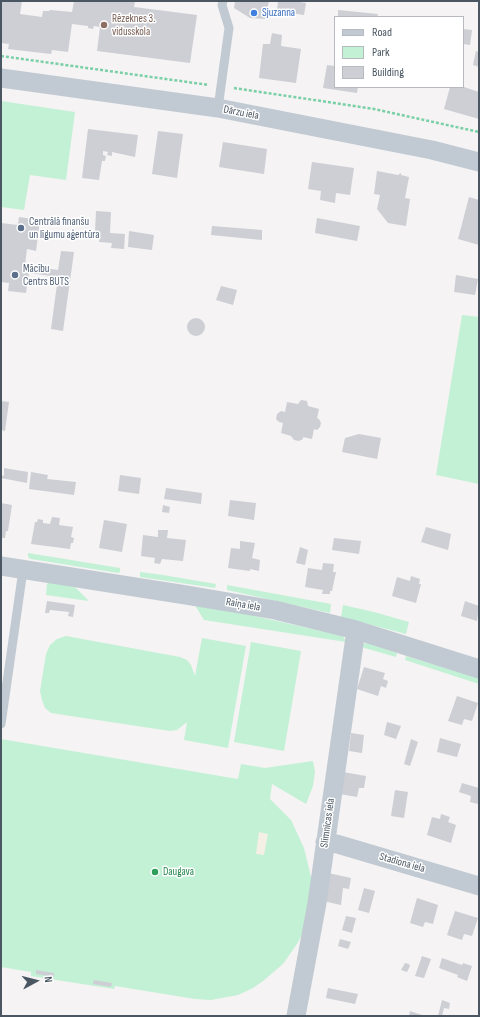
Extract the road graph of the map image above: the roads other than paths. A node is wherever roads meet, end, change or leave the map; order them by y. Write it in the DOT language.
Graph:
graph roads {
  1 [pos="223,1"];
  2 [pos="1,78"];
  3 [pos="218,108"];
  4 [pos="479,162"];
  5 [pos="1,566"];
  6 [pos="23,570"];
  7 [pos="356,630"];
  8 [pos="479,669"];
  9 [pos="1,724"];
  10 [pos="325,842"];
  11 [pos="479,886"];
  12 [pos="296,1016"];
  1 -- 3 [label="lane"];
  2 -- 3 [label="street, Dārzu iela"];
  3 -- 4 [label="street, Dārzu iela"];
  5 -- 6 [label="street, Raiņa iela"];
  6 -- 7 [label="street, Raiņa iela"];
  6 -- 9 [label="lane"];
  7 -- 8 [label="street, Raiņa iela"];
  7 -- 10 [label="street, Slimnīcas iela"];
  10 -- 11 [label="street, Stadiona iela"];
  10 -- 12 [label="street, Slimnīcas iela"];
}
